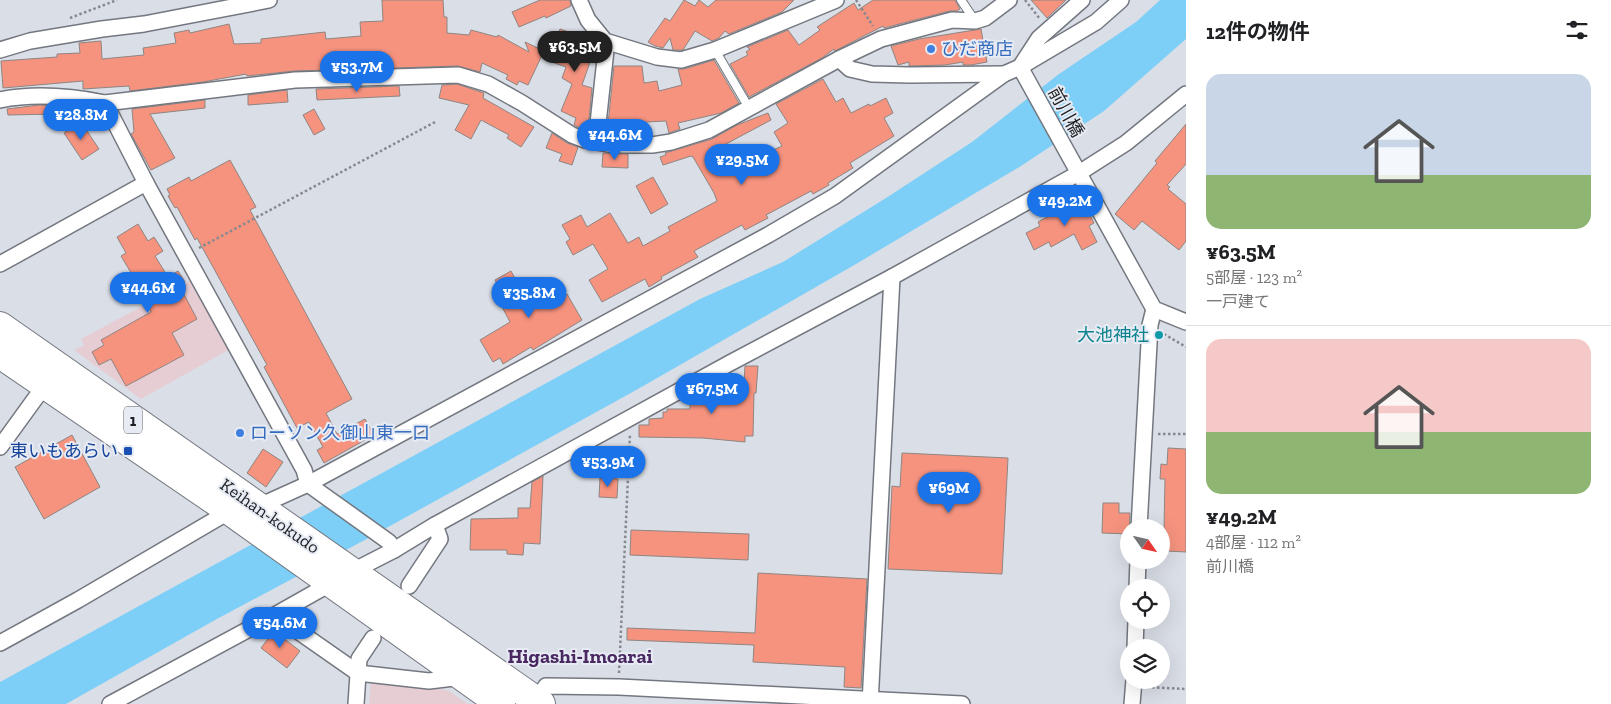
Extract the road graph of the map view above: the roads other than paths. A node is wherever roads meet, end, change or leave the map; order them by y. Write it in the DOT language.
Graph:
graph roads {
  1 [pos="269,0"];
  2 [pos="579,0"];
  3 [pos="836,0"];
  4 [pos="961,0"];
  5 [pos="1009,0"];
  6 [pos="1082,0"];
  7 [pos="1121,0"];
  8 [pos="975,21"];
  9 [pos="605,41"];
  10 [pos="0,50"];
  11 [pos="715,50"];
  12 [pos="839,59"];
  13 [pos="1023,72"];
  14 [pos="1004,74"];
  15 [pos="1186,94"];
  16 [pos="0,100"];
  17 [pos="104,103"];
  18 [pos="749,108"];
  19 [pos="596,142"];
  20 [pos="1076,169"];
  21 [pos="146,182"];
  22 [pos="0,264"];
  23 [pos="892,277"];
  24 [pos="1154,309"];
  25 [pos="1186,322"];
  26 [pos="0,326"];
  27 [pos="0,354"];
  28 [pos="45,385"];
  29 [pos="0,447"];
  30 [pos="312,487"];
  31 [pos="251,514"];
  32 [pos="1139,519"];
  33 [pos="435,525"];
  34 [pos="391,546"];
  35 [pos="338,575"];
  36 [pos="409,586"];
  37 [pos="275,615"];
  38 [pos="373,638"];
  39 [pos="0,643"];
  40 [pos="358,674"];
  41 [pos="463,677"];
  42 [pos="1133,689"];
  43 [pos="538,702"];
  44 [pos="870,702"];
  45 [pos="110,704"];
  46 [pos="356,704"];
  47 [pos="501,704"];
  48 [pos="962,704"];
  49 [pos="1132,704"];
  1 -- 10 [label="street"];
  2 -- 9 [label="street"];
  3 -- 11 [label="street"];
  4 -- 8 [label="lane"];
  5 -- 8 [label="street"];
  6 -- 13 [label="street"];
  7 -- 13 [label="street"];
  8 -- 12 [label="street"];
  9 -- 11 [label="street"];
  9 -- 19 [label="street"];
  11 -- 18 [label="lane"];
  12 -- 14 [label="street"];
  12 -- 18 [label="street"];
  13 -- 14 [label="street"];
  13 -- 20 [label="street, 前川橋"];
  14 -- 30 [label="street"];
  15 -- 20 [label="street"];
  16 -- 17 [label="street"];
  17 -- 19 [label="street"];
  17 -- 21 [label="street"];
  18 -- 19 [label="street"];
  20 -- 23 [label="street"];
  20 -- 24 [label="street, 前川橋"];
  21 -- 22 [label="street"];
  21 -- 30 [label="street"];
  23 -- 33 [label="street"];
  23 -- 44 [label="street"];
  24 -- 25 [label="street"];
  24 -- 32 [label="street"];
  26 -- 31 [label="highway, Keihan-kokudo / 1"];
  27 -- 28 [label="highway, Keihan-kokudo / 1"];
  28 -- 29 [label="street"];
  28 -- 31 [label="highway, Keihan-kokudo / 1"];
  30 -- 31 [label="street"];
  30 -- 34 [label="street"];
  31 -- 35 [label="highway, Keihan-kokudo / 1"];
  31 -- 39 [label="street"];
  33 -- 34 [label="street"];
  33 -- 36 [label="street"];
  34 -- 35 [label="street"];
  35 -- 37 [label="street"];
  35 -- 41 [label="highway, Keihan-kokudo / 1"];
  35 -- 43 [label="highway, Keihan-kokudo / 1"];
  37 -- 40 [label="street"];
  37 -- 45 [label="street"];
  38 -- 40 [label="street"];
  40 -- 41 [label="street"];
  40 -- 46 [label="street"];
  41 -- 47 [label="highway, Keihan-kokudo / 1"];
  42 -- 49 [label="street"];
  43 -- 44 [label="street"];
  44 -- 48 [label="street"];
}
